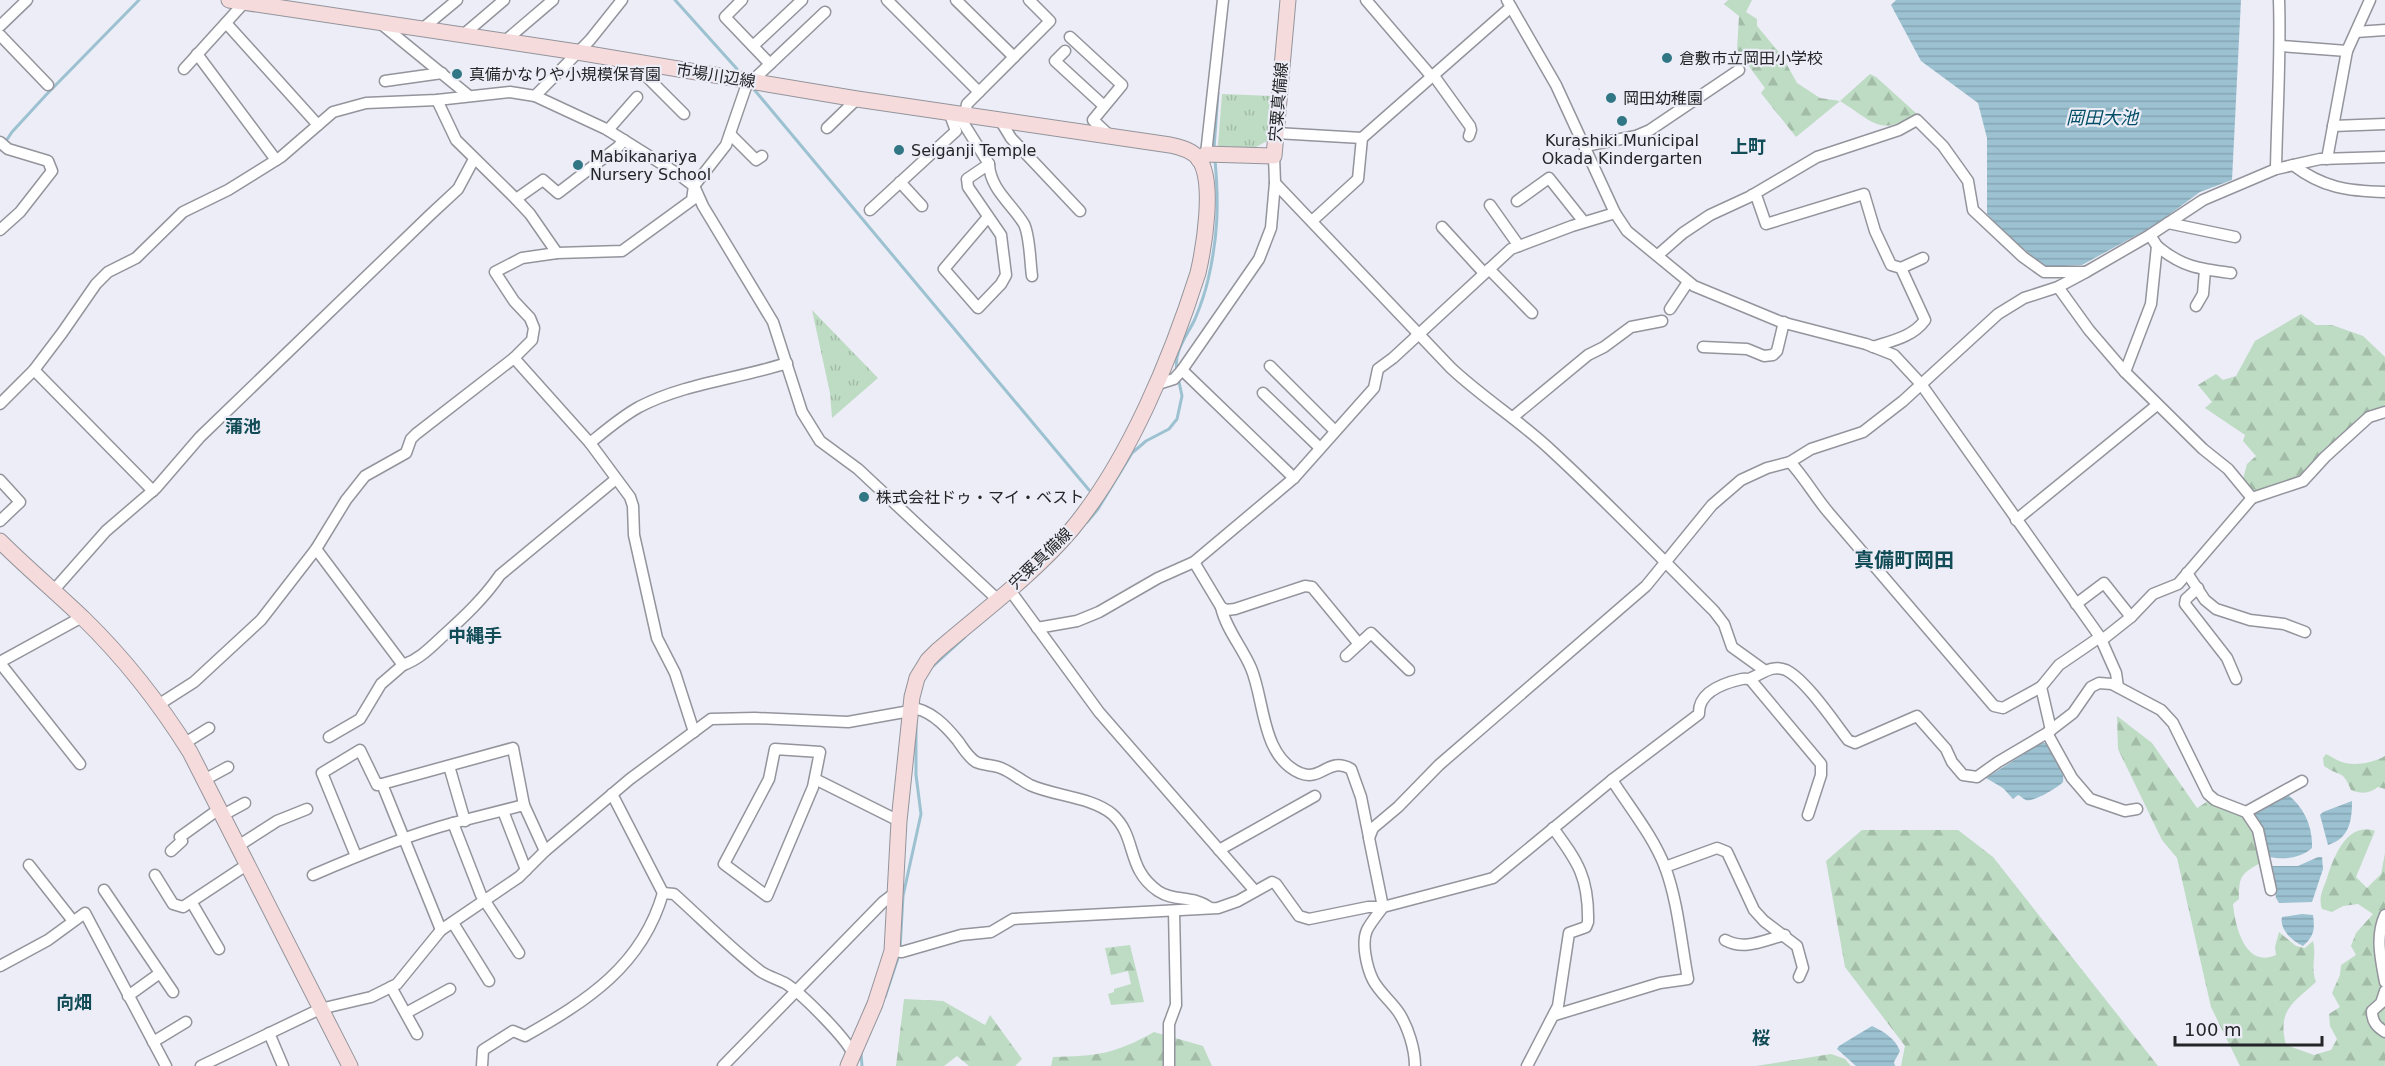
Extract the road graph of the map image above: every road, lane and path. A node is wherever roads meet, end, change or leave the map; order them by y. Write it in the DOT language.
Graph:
graph roads {
  1 [pos="27,0"];
  2 [pos="457,0"];
  3 [pos="504,0"];
  4 [pos="553,0"];
  5 [pos="622,0"];
  6 [pos="742,0"];
  7 [pos="802,0"];
  8 [pos="887,0"];
  9 [pos="956,0"];
  10 [pos="1029,0"];
  11 [pos="1223,0"];
  12 [pos="1288,0"];
  13 [pos="1366,0"];
  14 [pos="2279,0"];
  15 [pos="2370,0"];
  16 [pos="237,1"];
  17 [pos="1509,4"];
  18 [pos="825,12"];
  19 [pos="226,23"];
  20 [pos="380,23"];
  21 [pos="0,26"];
  22 [pos="422,29"];
  23 [pos="2385,30"];
  24 [pos="2356,32"];
  25 [pos="0,35"];
  26 [pos="463,35"];
  27 [pos="1070,37"];
  28 [pos="505,41"];
  29 [pos="753,46"];
  30 [pos="2281,46"];
  31 [pos="1065,51"];
  32 [pos="2347,51"];
  33 [pos="577,52"];
  34 [pos="197,54"];
  35 [pos="1014,57"];
  36 [pos="632,62"];
  37 [pos="770,64"];
  38 [pos="184,69"];
  39 [pos="1739,70"];
  40 [pos="442,74"];
  41 [pos="1433,76"];
  42 [pos="385,81"];
  43 [pos="750,81"];
  44 [pos="48,85"];
  45 [pos="979,92"];
  46 [pos="468,95"];
  47 [pos="534,96"];
  48 [pos="637,97"];
  49 [pos="857,99"];
  50 [pos="437,100"];
  51 [pos="1104,106"];
  52 [pos="957,113"];
  53 [pos="684,114"];
  54 [pos="1000,120"];
  55 [pos="2385,124"];
  56 [pos="318,125"];
  57 [pos="2333,126"];
  58 [pos="827,128"];
  59 [pos="608,130"];
  60 [pos="1276,133"];
  61 [pos="730,134"];
  62 [pos="1469,136"];
  63 [pos="1110,137"];
  64 [pos="1362,138"];
  65 [pos="624,140"];
  66 [pos="2,144"];
  67 [pos="1585,146"];
  68 [pos="762,156"];
  69 [pos="1274,156"];
  70 [pos="1203,157"];
  71 [pos="2385,158"];
  72 [pos="474,159"];
  73 [pos="2327,159"];
  74 [pos="276,160"];
  75 [pos="989,164"];
  76 [pos="2293,165"];
  77 [pos="2276,169"];
  78 [pos="900,182"];
  79 [pos="1275,183"];
  80 [pos="694,186"];
  81 [pos="2385,192"];
  82 [pos="1752,195"];
  83 [pos="516,198"];
  84 [pos="1517,201"];
  85 [pos="922,206"];
  86 [pos="1490,206"];
  87 [pos="870,210"];
  88 [pos="1080,211"];
  89 [pos="1615,213"];
  90 [pos="988,217"];
  91 [pos="1312,221"];
  92 [pos="1584,222"];
  93 [pos="2168,223"];
  94 [pos="1442,228"];
  95 [pos="0,230"];
  96 [pos="2150,235"];
  97 [pos="2235,237"];
  98 [pos="1519,246"];
  99 [pos="2157,246"];
  100 [pos="557,253"];
  101 [pos="1658,255"];
  102 [pos="1923,258"];
  103 [pos="1901,268"];
  104 [pos="2205,270"];
  105 [pos="1486,271"];
  106 [pos="2086,272"];
  107 [pos="2230,273"];
  108 [pos="1032,276"];
  109 [pos="1688,282"];
  110 [pos="2058,287"];
  111 [pos="2196,306"];
  112 [pos="1670,309"];
  113 [pos="1532,313"];
  114 [pos="1662,321"];
  115 [pos="1784,322"];
  116 [pos="1418,335"];
  117 [pos="1703,347"];
  118 [pos="1873,347"];
  119 [pos="514,358"];
  120 [pos="787,363"];
  121 [pos="1270,366"];
  122 [pos="34,370"];
  123 [pos="2125,372"];
  124 [pos="1179,373"];
  125 [pos="1921,384"];
  126 [pos="1155,385"];
  127 [pos="1263,393"];
  128 [pos="0,404"];
  129 [pos="2157,405"];
  130 [pos="2385,412"];
  131 [pos="1513,417"];
  132 [pos="1335,431"];
  133 [pos="590,443"];
  134 [pos="1320,448"];
  135 [pos="1790,462"];
  136 [pos="1294,478"];
  137 [pos="616,479"];
  138 [pos="0,480"];
  139 [pos="153,491"];
  140 [pos="2252,498"];
  141 [pos="2016,520"];
  142 [pos="0,521"];
  143 [pos="0,541"];
  144 [pos="316,549"];
  145 [pos="1194,562"];
  146 [pos="1664,562"];
  147 [pos="2187,573"];
  148 [pos="2198,588"];
  149 [pos="53,591"];
  150 [pos="1008,594"];
  151 [pos="2076,604"];
  152 [pos="1221,607"];
  153 [pos="82,617"];
  154 [pos="2131,617"];
  155 [pos="1037,628"];
  156 [pos="2304,632"];
  157 [pos="2101,638"];
  158 [pos="1359,644"];
  159 [pos="1346,656"];
  160 [pos="0,663"];
  161 [pos="403,665"];
  162 [pos="1409,670"];
  163 [pos="1764,670"];
  164 [pos="1750,679"];
  165 [pos="2236,679"];
  166 [pos="2041,687"];
  167 [pos="2118,687"];
  168 [pos="158,705"];
  169 [pos="914,709"];
  170 [pos="209,728"];
  171 [pos="694,732"];
  172 [pos="2049,732"];
  173 [pos="329,737"];
  174 [pos="185,743"];
  175 [pos="80,764"];
  176 [pos="449,766"];
  177 [pos="228,767"];
  178 [pos="815,779"];
  179 [pos="204,780"];
  180 [pos="1612,780"];
  181 [pos="2302,781"];
  182 [pos="382,784"];
  183 [pos="612,794"];
  184 [pos="1315,796"];
  185 [pos="245,803"];
  186 [pos="524,805"];
  187 [pos="307,809"];
  188 [pos="2138,809"];
  189 [pos="503,811"];
  190 [pos="221,812"];
  191 [pos="2246,812"];
  192 [pos="1808,815"];
  193 [pos="899,821"];
  194 [pos="459,822"];
  195 [pos="1553,828"];
  196 [pos="404,838"];
  197 [pos="1369,838"];
  198 [pos="238,846"];
  199 [pos="1219,850"];
  200 [pos="171,851"];
  201 [pos="545,851"];
  202 [pos="356,856"];
  203 [pos="248,864"];
  204 [pos="29,865"];
  205 [pos="1665,867"];
  206 [pos="526,870"];
  207 [pos="155,875"];
  208 [pos="313,875"];
  209 [pos="104,890"];
  210 [pos="2271,890"];
  211 [pos="1255,891"];
  212 [pos="663,893"];
  213 [pos="895,893"];
  214 [pos="486,900"];
  215 [pos="192,903"];
  216 [pos="1383,907"];
  217 [pos="1210,908"];
  218 [pos="1174,910"];
  219 [pos="2385,915"];
  220 [pos="72,921"];
  221 [pos="453,923"];
  222 [pos="441,930"];
  223 [pos="1785,935"];
  224 [pos="1725,940"];
  225 [pos="219,949"];
  226 [pos="897,952"];
  227 [pos="519,953"];
  228 [pos="0,966"];
  229 [pos="160,973"];
  230 [pos="1798,977"];
  231 [pos="489,981"];
  232 [pos="2385,982"];
  233 [pos="392,987"];
  234 [pos="450,989"];
  235 [pos="795,991"];
  236 [pos="2385,991"];
  237 [pos="173,992"];
  238 [pos="128,996"];
  239 [pos="320,1009"];
  240 [pos="406,1013"];
  241 [pos="1555,1014"];
  242 [pos="186,1022"];
  243 [pos="2385,1032"];
  244 [pos="269,1033"];
  245 [pos="417,1034"];
  246 [pos="153,1042"];
  247 [pos="852,1061"];
  248 [pos="166,1066"];
  249 [pos="201,1066"];
  250 [pos="283,1066"];
  251 [pos="350,1066"];
  252 [pos="482,1066"];
  253 [pos="723,1066"];
  254 [pos="1169,1066"];
  255 [pos="1415,1066"];
  256 [pos="1527,1066"];
  1 -- 21 [label="street"];
  2 -- 22 [label="street"];
  3 -- 26 [label="street"];
  4 -- 28 [label="street"];
  5 -- 33 [label="street"];
  6 -- 29 [label="street"];
  7 -- 29 [label="street"];
  8 -- 45 [label="street"];
  9 -- 35 [label="street"];
  10 -- 35 [label="street"];
  11 -- 70 [label="street"];
  12 -- 60 [label="main road, 宍粟真備線"];
  13 -- 41 [label="street"];
  14 -- 30 [label="street"];
  15 -- 24 [label="street"];
  16 -- 19 [label="street"];
  16 -- 20 [label="main road, 市場川辺線"];
  17 -- 41 [label="street"];
  17 -- 67 [label="street"];
  18 -- 37 [label="street"];
  19 -- 34 [label="street"];
  19 -- 56 [label="street"];
  20 -- 22 [label="main road, 市場川辺線"];
  20 -- 40 [label="street"];
  22 -- 26 [label="main road, 市場川辺線"];
  23 -- 24 [label="street"];
  24 -- 32 [label="street"];
  25 -- 44 [label="street"];
  26 -- 28 [label="main road, 市場川辺線"];
  27 -- 51 [label="street"];
  28 -- 33 [label="main road, 市場川辺線"];
  29 -- 37 [label="street"];
  30 -- 32 [label="street"];
  30 -- 77 [label="street"];
  31 -- 51 [label="street"];
  32 -- 57 [label="street"];
  33 -- 36 [label="main road, 市場川辺線"];
  33 -- 47 [label="street"];
  34 -- 38 [label="street"];
  34 -- 74 [label="street"];
  35 -- 45 [label="street"];
  36 -- 43 [label="main road, 市場川辺線"];
  36 -- 53 [label="street"];
  37 -- 43 [label="street"];
  39 -- 67 [label="street"];
  40 -- 42 [label="street"];
  40 -- 46 [label="street"];
  41 -- 62 [label="street"];
  41 -- 64 [label="street"];
  43 -- 49 [label="main road, 市場川辺線"];
  43 -- 61 [label="street"];
  45 -- 52 [label="street"];
  46 -- 47 [label="street"];
  46 -- 50 [label="street"];
  47 -- 59 [label="street"];
  48 -- 59 [label="street"];
  49 -- 52 [label="main road, 市場川辺線"];
  49 -- 58 [label="street"];
  50 -- 56 [label="street"];
  50 -- 72 [label="street"];
  51 -- 63 [label="street"];
  52 -- 54 [label="main road, 市場川辺線"];
  52 -- 75 [label="street"];
  52 -- 78 [label="street"];
  54 -- 63 [label="main road, 市場川辺線"];
  54 -- 88 [label="street"];
  55 -- 57 [label="street"];
  56 -- 74 [label="street"];
  57 -- 73 [label="street"];
  59 -- 65 [label="street"];
  60 -- 64 [label="street"];
  60 -- 69 [label="main road, 宍粟真備線"];
  61 -- 68 [label="street"];
  61 -- 80 [label="street"];
  63 -- 70 [label="main road, 市場川辺線"];
  64 -- 91 [label="street"];
  65 -- 80 [label="street"];
  65 -- 83 [label="street"];
  66 -- 95 [label="street"];
  67 -- 89 [label="street"];
  69 -- 70 [label="main road, 宍粟真備線"];
  69 -- 79 [label="street"];
  70 -- 126 [label="main road, 宍粟真備線"];
  71 -- 73 [label="street"];
  72 -- 83 [label="street"];
  72 -- 139 [label="street"];
  73 -- 76 [label="street"];
  74 -- 122 [label="street"];
  75 -- 90 [label="street"];
  75 -- 108 [label="street"];
  76 -- 77 [label="street"];
  76 -- 81 [label="street"];
  77 -- 93 [label="street"];
  78 -- 85 [label="street"];
  78 -- 87 [label="street"];
  79 -- 91 [label="street"];
  79 -- 124 [label="street"];
  80 -- 100 [label="street"];
  80 -- 120 [label="street"];
  82 -- 101 [label="street"];
  82 -- 103 [label="street"];
  82 -- 106 [label="street"];
  83 -- 100 [label="street"];
  84 -- 92 [label="street"];
  86 -- 98 [label="street"];
  89 -- 92 [label="street"];
  89 -- 101 [label="street"];
  90 -- 90 [label="street"];
  91 -- 116 [label="street"];
  92 -- 98 [label="street"];
  93 -- 96 [label="street"];
  93 -- 97 [label="street"];
  94 -- 105 [label="street"];
  96 -- 99 [label="street"];
  96 -- 106 [label="street"];
  98 -- 105 [label="street"];
  99 -- 104 [label="street"];
  99 -- 123 [label="street"];
  100 -- 119 [label="street"];
  101 -- 109 [label="street"];
  102 -- 103 [label="street"];
  103 -- 118 [label="street"];
  104 -- 107 [label="street"];
  104 -- 111 [label="street"];
  105 -- 113 [label="street"];
  105 -- 116 [label="street"];
  106 -- 110 [label="street"];
  109 -- 112 [label="street"];
  109 -- 115 [label="street"];
  110 -- 123 [label="street"];
  110 -- 125 [label="street"];
  114 -- 131 [label="street"];
  115 -- 117 [label="street"];
  115 -- 118 [label="street"];
  116 -- 131 [label="street"];
  116 -- 132 [label="street"];
  118 -- 125 [label="street"];
  119 -- 133 [label="street"];
  119 -- 144 [label="street"];
  120 -- 133 [label="street"];
  120 -- 150 [label="street"];
  121 -- 132 [label="street"];
  122 -- 128 [label="street"];
  122 -- 139 [label="street"];
  123 -- 129 [label="street"];
  124 -- 126 [label="street"];
  124 -- 136 [label="street"];
  125 -- 135 [label="street"];
  125 -- 141 [label="street"];
  126 -- 150 [label="main road, 宍粟真備線"];
  127 -- 134 [label="street"];
  129 -- 140 [label="street"];
  129 -- 141 [label="street"];
  130 -- 140 [label="street"];
  131 -- 146 [label="street"];
  132 -- 134 [label="street"];
  133 -- 137 [label="street"];
  134 -- 136 [label="street"];
  135 -- 146 [label="street"];
  135 -- 166 [label="street"];
  136 -- 145 [label="street"];
  137 -- 161 [label="street"];
  137 -- 171 [label="street"];
  138 -- 142 [label="street"];
  139 -- 149 [label="street"];
  140 -- 147 [label="street"];
  141 -- 151 [label="street"];
  143 -- 149 [label="main road"];
  144 -- 161 [label="street"];
  144 -- 168 [label="street"];
  145 -- 152 [label="street"];
  145 -- 155 [label="street"];
  146 -- 163 [label="street"];
  146 -- 197 [label="street"];
  147 -- 148 [label="street"];
  147 -- 154 [label="street"];
  148 -- 156 [label="street"];
  148 -- 165 [label="street"];
  149 -- 153 [label="main road"];
  150 -- 155 [label="street"];
  150 -- 169 [label="main road, 宍粟真備線"];
  151 -- 154 [label="street"];
  151 -- 157 [label="street"];
  152 -- 158 [label="street"];
  152 -- 197 [label="street"];
  153 -- 160 [label="street"];
  153 -- 168 [label="main road"];
  154 -- 157 [label="street"];
  155 -- 199 [label="street"];
  157 -- 166 [label="street"];
  157 -- 167 [label="street"];
  158 -- 159 [label="street"];
  158 -- 162 [label="street"];
  160 -- 175 [label="street"];
  161 -- 173 [label="street"];
  163 -- 164 [label="street"];
  163 -- 172 [label="street"];
  164 -- 180 [label="street"];
  164 -- 192 [label="street"];
  166 -- 172 [label="street"];
  167 -- 172 [label="street"];
  167 -- 191 [label="street"];
  168 -- 174 [label="main road"];
  169 -- 171 [label="street"];
  169 -- 193 [label="main road, 宍粟真備線"];
  169 -- 217 [label="street"];
  170 -- 174 [label="street"];
  171 -- 183 [label="street"];
  172 -- 188 [label="street"];
  174 -- 179 [label="main road"];
  176 -- 182 [label="street"];
  176 -- 186 [label="street"];
  176 -- 194 [label="street"];
  177 -- 179 [label="street"];
  178 -- 178 [label="street"];
  178 -- 193 [label="street"];
  179 -- 190 [label="main road"];
  180 -- 195 [label="street"];
  180 -- 205 [label="street"];
  181 -- 191 [label="street"];
  182 -- 196 [label="street"];
  182 -- 202 [label="street"];
  183 -- 201 [label="street"];
  183 -- 212 [label="street"];
  184 -- 199 [label="street"];
  185 -- 190 [label="street"];
  186 -- 189 [label="street"];
  186 -- 201 [label="street"];
  187 -- 198 [label="street"];
  189 -- 194 [label="street"];
  189 -- 206 [label="street"];
  190 -- 198 [label="main road"];
  190 -- 200 [label="street"];
  191 -- 210 [label="street"];
  193 -- 213 [label="main road, 宍粟真備線"];
  194 -- 196 [label="street"];
  194 -- 214 [label="street"];
  195 -- 216 [label="street"];
  195 -- 241 [label="street"];
  196 -- 202 [label="street"];
  196 -- 222 [label="street"];
  197 -- 216 [label="street"];
  198 -- 203 [label="main road"];
  199 -- 211 [label="street"];
  201 -- 206 [label="street"];
  202 -- 208 [label="street"];
  203 -- 215 [label="street"];
  203 -- 239 [label="main road"];
  204 -- 220 [label="street"];
  205 -- 223 [label="street"];
  205 -- 241 [label="street"];
  206 -- 214 [label="street"];
  207 -- 215 [label="street"];
  209 -- 229 [label="street"];
  211 -- 216 [label="street"];
  211 -- 217 [label="street"];
  212 -- 235 [label="street"];
  212 -- 252 [label="street"];
  213 -- 226 [label="main road, 宍粟真備線"];
  213 -- 235 [label="street"];
  214 -- 221 [label="street"];
  214 -- 227 [label="street"];
  215 -- 225 [label="street"];
  216 -- 255 [label="street"];
  217 -- 218 [label="street"];
  218 -- 226 [label="street"];
  218 -- 254 [label="street"];
  219 -- 232 [label="street"];
  220 -- 228 [label="street"];
  220 -- 238 [label="street"];
  221 -- 222 [label="street"];
  221 -- 231 [label="street"];
  222 -- 233 [label="street"];
  223 -- 224 [label="street"];
  223 -- 230 [label="street"];
  226 -- 247 [label="main road, 宍粟真備線"];
  229 -- 237 [label="street"];
  229 -- 238 [label="street"];
  233 -- 239 [label="street"];
  233 -- 240 [label="street"];
  234 -- 240 [label="street"];
  235 -- 247 [label="street"];
  235 -- 253 [label="street"];
  236 -- 243 [label="street"];
  238 -- 246 [label="street"];
  239 -- 244 [label="street"];
  239 -- 251 [label="main road"];
  240 -- 245 [label="street"];
  241 -- 256 [label="street"];
  242 -- 246 [label="street"];
  244 -- 249 [label="street"];
  244 -- 250 [label="street"];
  246 -- 248 [label="street"];
}
